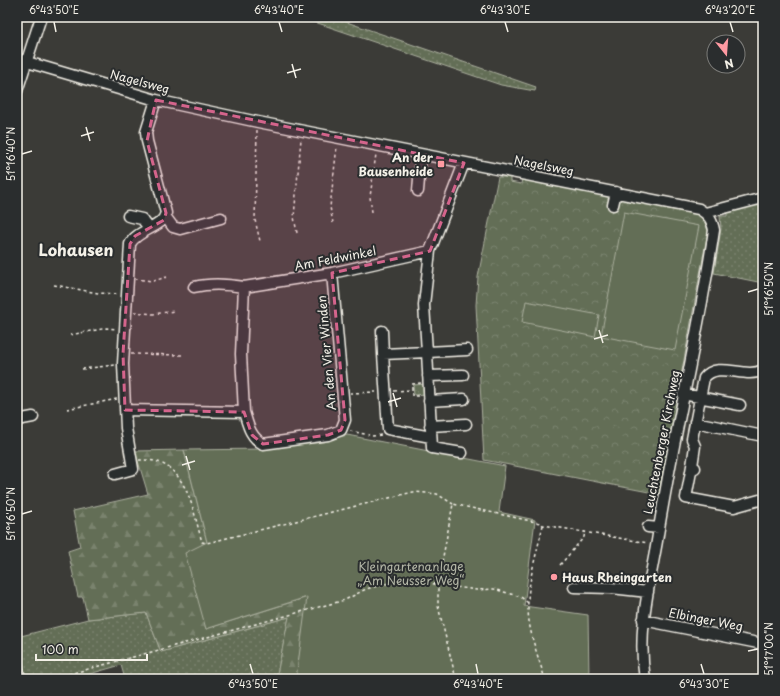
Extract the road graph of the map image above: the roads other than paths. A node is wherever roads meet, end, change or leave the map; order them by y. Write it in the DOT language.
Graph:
graph roads {
  1 [pos="41,17"];
  2 [pos="21,61"];
  3 [pos="17,91"];
  4 [pos="156,100"];
  5 [pos="420,155"];
  6 [pos="464,164"];
  7 [pos="418,191"];
  8 [pos="616,192"];
  9 [pos="763,198"];
  10 [pos="613,205"];
  11 [pos="705,213"];
  12 [pos="128,216"];
  13 [pos="165,216"];
  14 [pos="222,218"];
  15 [pos="149,228"];
  16 [pos="430,251"];
  17 [pos="332,273"];
  18 [pos="194,287"];
  19 [pos="244,287"];
  20 [pos="382,331"];
  21 [pos="466,350"];
  22 [pos="427,352"];
  23 [pos="384,354"];
  24 [pos="763,370"];
  25 [pos="464,375"];
  26 [pos="428,380"];
  27 [pos="683,394"];
  28 [pos="700,397"];
  29 [pos="429,398"];
  30 [pos="464,399"];
  31 [pos="740,405"];
  32 [pos="125,410"];
  33 [pos="244,412"];
  34 [pos="33,417"];
  35 [pos="17,420"];
  36 [pos="695,422"];
  37 [pos="466,424"];
  38 [pos="431,431"];
  39 [pos="763,436"];
  40 [pos="462,453"];
  41 [pos="115,474"];
  42 [pos="763,499"];
  43 [pos="574,587"];
  44 [pos="648,592"];
  45 [pos="643,620"];
  46 [pos="763,644"];
  47 [pos="17,665"];
  48 [pos="20,679"];
  49 [pos="645,679"];
  1 -- 2 [label="street"];
  2 -- 3 [label="street"];
  2 -- 4 [label="street, Nagelsweg"];
  4 -- 5 [label="street, Nagelsweg"];
  4 -- 13 [label="street"];
  5 -- 6 [label="street, Nagelsweg"];
  5 -- 7 [label="street"];
  6 -- 8 [label="street, Nagelsweg"];
  6 -- 16 [label="street"];
  8 -- 10 [label="street"];
  8 -- 11 [label="street, Nagelsweg"];
  9 -- 11 [label="street"];
  11 -- 27 [label="street, Leuchtenberger Kirchweg"];
  12 -- 15 [label="street"];
  13 -- 14 [label="street"];
  13 -- 15 [label="street"];
  15 -- 32 [label="street"];
  16 -- 17 [label="street, Am Feldwinkel"];
  16 -- 22 [label="street"];
  17 -- 19 [label="street, Am Feldwinkel"];
  17 -- 33 [label="street, An den Vier Winden"];
  18 -- 19 [label="street, Am Feldwinkel"];
  19 -- 33 [label="street"];
  20 -- 23 [label="street"];
  21 -- 22 [label="street"];
  22 -- 23 [label="street"];
  22 -- 26 [label="street"];
  23 -- 38 [label="street"];
  24 -- 28 [label="street"];
  25 -- 26 [label="street"];
  26 -- 29 [label="street"];
  27 -- 28 [label="street"];
  27 -- 44 [label="street, Leuchtenberger Kirchweg"];
  28 -- 31 [label="street"];
  28 -- 36 [label="street"];
  29 -- 30 [label="street"];
  29 -- 38 [label="street"];
  32 -- 33 [label="street"];
  32 -- 41 [label="street"];
  34 -- 35 [label="street"];
  36 -- 39 [label="street"];
  36 -- 42 [label="street"];
  37 -- 38 [label="street"];
  38 -- 40 [label="street"];
  43 -- 44 [label="street"];
  44 -- 45 [label="street, Leuchtenberger Kirchweg"];
  45 -- 46 [label="street, Elbinger Weg"];
  45 -- 49 [label="street, Leuchtenberger Kirchweg"];
  47 -- 48 [label="street"];
}
